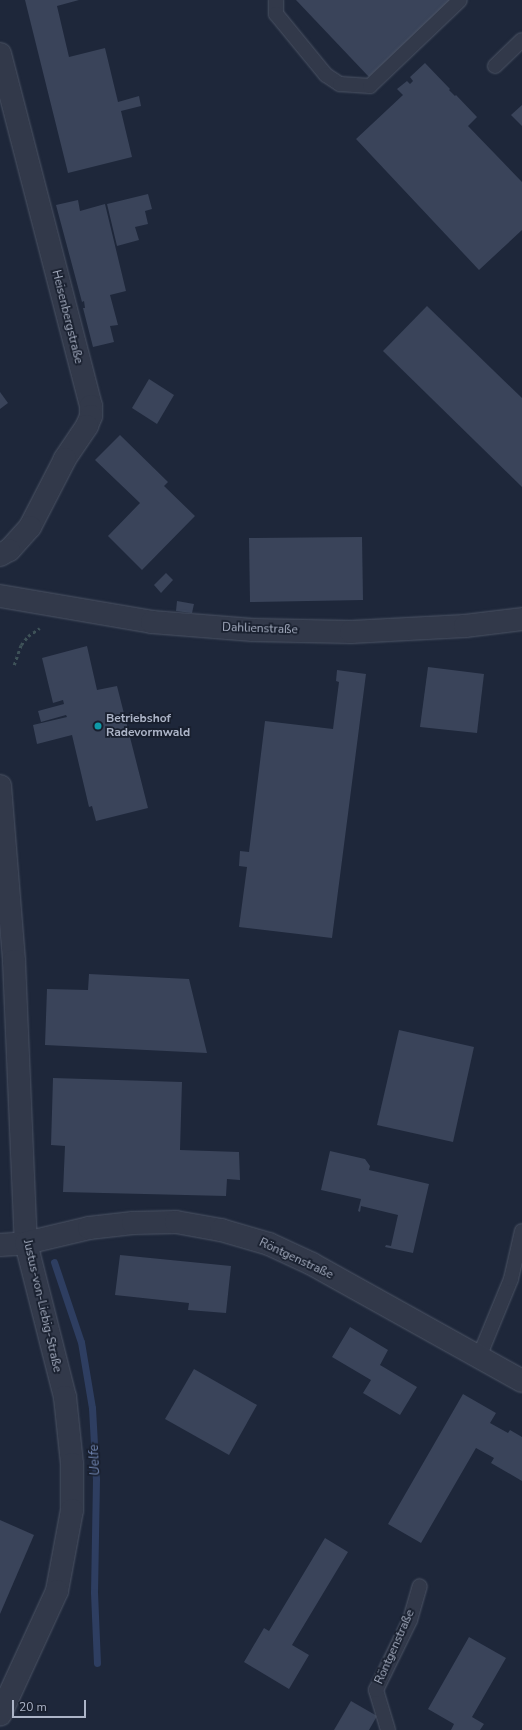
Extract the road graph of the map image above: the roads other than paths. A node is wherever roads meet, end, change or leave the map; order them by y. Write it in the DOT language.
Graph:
graph roads {
  1 [pos="276,0"];
  2 [pos="460,0"];
  3 [pos="522,40"];
  4 [pos="0,54"];
  5 [pos="495,66"];
  6 [pos="0,555"];
  7 [pos="0,596"];
  8 [pos="522,619"];
  9 [pos="0,786"];
  10 [pos="7,961"];
  11 [pos="522,1231"];
  12 [pos="26,1243"];
  13 [pos="0,1245"];
  14 [pos="516,1280"];
  15 [pos="479,1357"];
  16 [pos="522,1381"];
  17 [pos="420,1586"];
  18 [pos="0,1715"];
  19 [pos="388,1730"];
  1 -- 2 [label="lane"];
  3 -- 5 [label="lane"];
  4 -- 6 [label="street, Heisenbergstraße"];
  7 -- 8 [label="street, Dahlienstraße"];
  9 -- 10 [label="street, Justus-von-Liebig-Straße"];
  10 -- 12 [label="street, Justus-von-Liebig-Straße"];
  11 -- 14 [label="lane"];
  12 -- 13 [label="street, Röntgenstraße"];
  12 -- 15 [label="street, Röntgenstraße"];
  12 -- 18 [label="street, Justus-von-Liebig-Straße"];
  14 -- 15 [label="lane"];
  15 -- 16 [label="street, Röntgenstraße"];
  17 -- 19 [label="lane, Röntgenstraße"];
}
